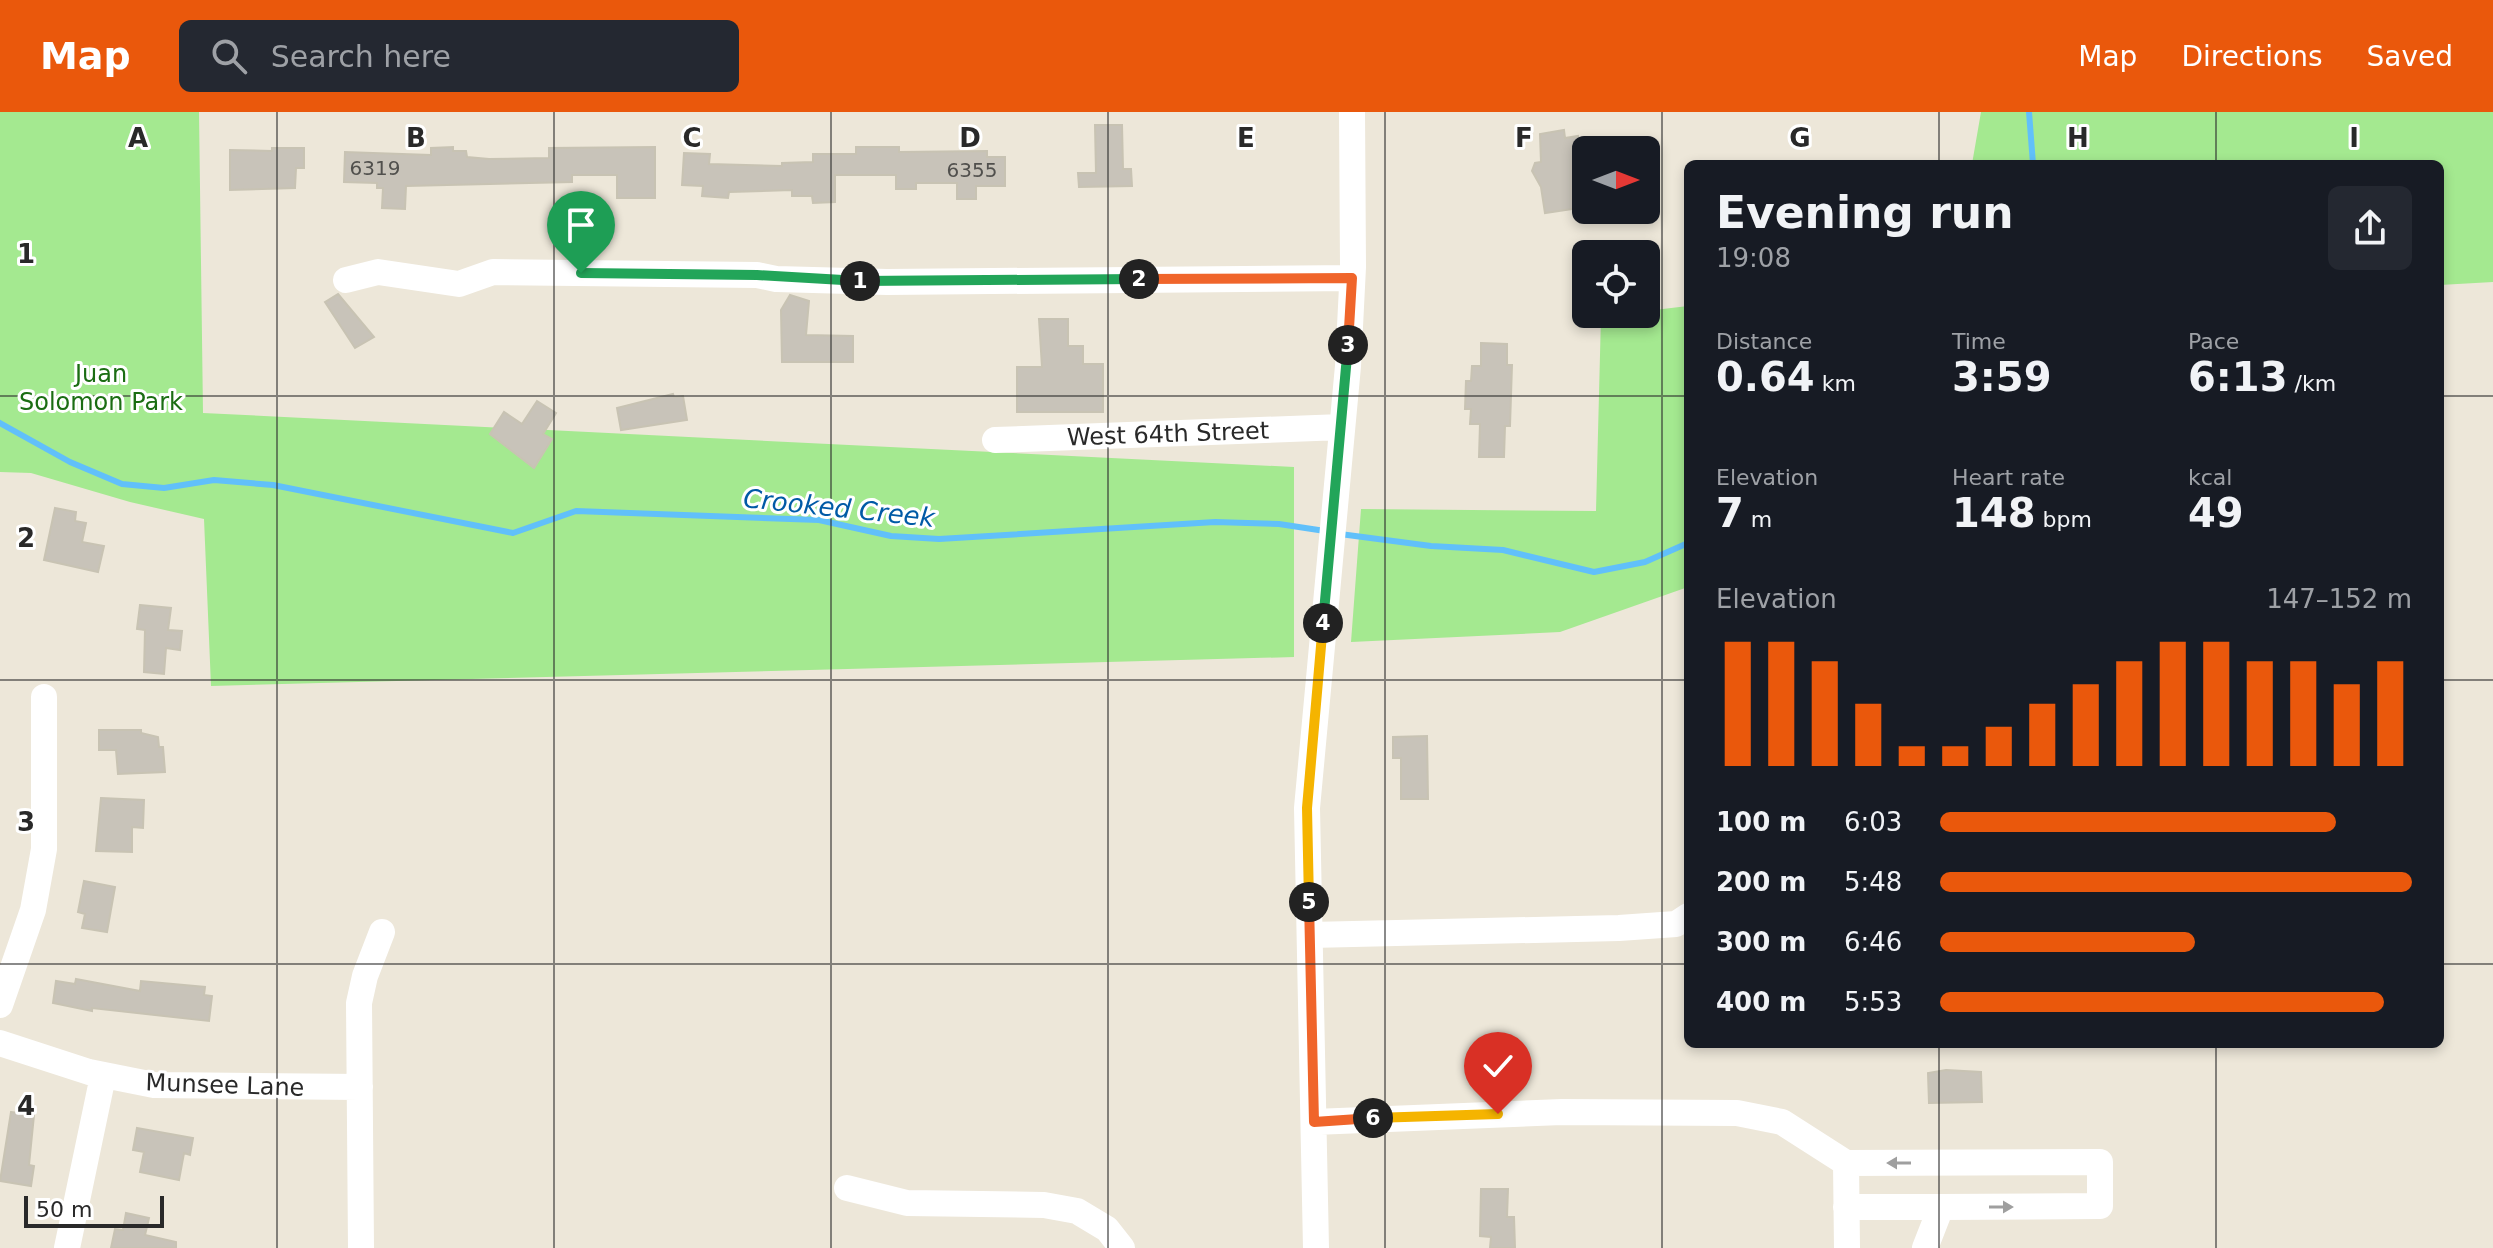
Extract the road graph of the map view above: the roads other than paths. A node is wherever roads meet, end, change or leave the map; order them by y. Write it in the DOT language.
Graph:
graph roads {
  1 [pos="1352,112"];
  2 [pos="1352,278"];
  3 [pos="346,280"];
  4 [pos="1342,427"];
  5 [pos="995,440"];
  6 [pos="44,697"];
  7 [pos="1684,919"];
  8 [pos="382,932"];
  9 [pos="1310,935"];
  10 [pos="0,1005"];
  11 [pos="0,1043"];
  12 [pos="103,1076"];
  13 [pos="360,1087"];
  14 [pos="1314,1122"];
  15 [pos="1846,1163"];
  16 [pos="847,1188"];
  17 [pos="1846,1207"];
  18 [pos="1941,1207"];
  19 [pos="67,1248"];
  20 [pos="361,1248"];
  21 [pos="1122,1248"];
  22 [pos="1316,1248"];
  23 [pos="1847,1248"];
  24 [pos="1925,1248"];
  1 -- 2 [label="street"];
  2 -- 3 [label="street"];
  2 -- 4 [label="street"];
  4 -- 5 [label="street, West 64th Street"];
  4 -- 9 [label="street"];
  6 -- 10 [label="street"];
  7 -- 9 [label="street"];
  8 -- 13 [label="street"];
  9 -- 14 [label="street"];
  11 -- 12 [label="street, Munsee Lane"];
  12 -- 13 [label="street, Munsee Lane"];
  12 -- 19 [label="street"];
  13 -- 20 [label="street"];
  14 -- 15 [label="street"];
  14 -- 22 [label="street"];
  15 -- 17 [label="street"];
  18 -- 15 [label="street, one-way"];
  16 -- 21 [label="street"];
  17 -- 18 [label="street"];
  17 -- 23 [label="street"];
  18 -- 24 [label="street"];
}
